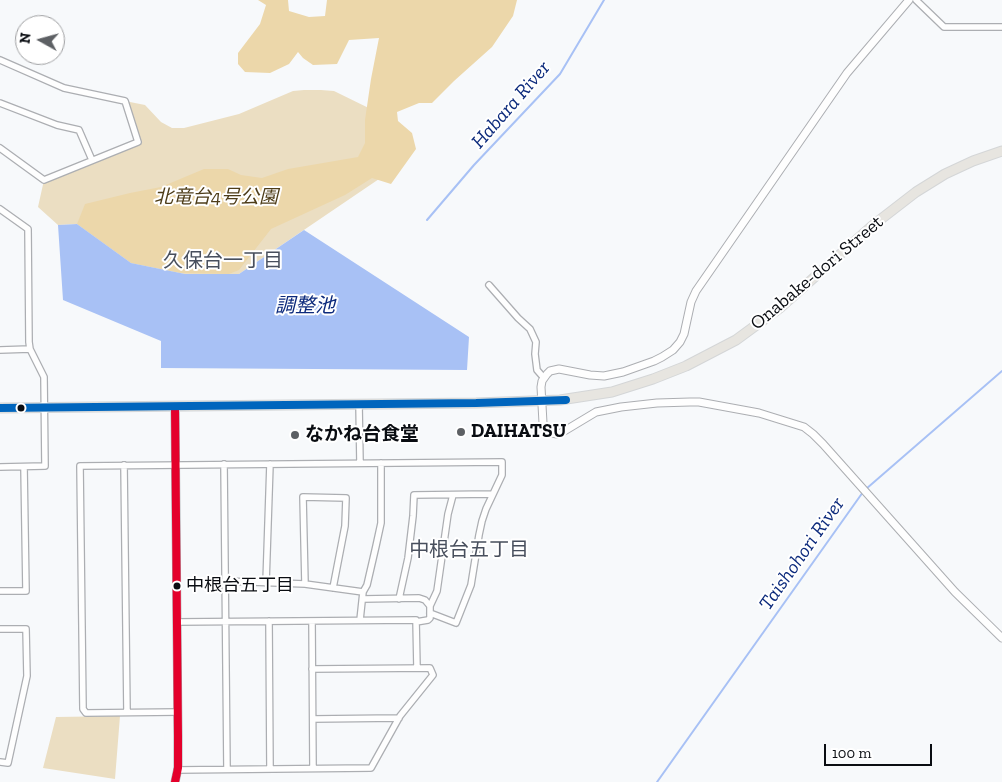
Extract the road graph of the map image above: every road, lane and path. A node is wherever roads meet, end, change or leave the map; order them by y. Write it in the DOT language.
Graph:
graph roads {
  1 [pos="909,0"];
  2 [pos="916,0"];
  3 [pos="1002,27"];
  4 [pos="0,60"];
  5 [pos="0,103"];
  6 [pos="0,148"];
  7 [pos="1002,151"];
  8 [pos="92,160"];
  9 [pos="0,209"];
  10 [pos="490,285"];
  11 [pos="0,350"];
  12 [pos="30,350"];
  13 [pos="544,378"];
  14 [pos="541,401"];
  15 [pos="359,404"];
  16 [pos="175,407"];
  17 [pos="0,408"];
  18 [pos="45,408"];
  19 [pos="360,463"];
  20 [pos="381,463"];
  21 [pos="224,464"];
  22 [pos="270,464"];
  23 [pos="124,465"];
  24 [pos="176,465"];
  25 [pos="0,467"];
  26 [pos="24,467"];
  27 [pos="492,494"];
  28 [pos="453,495"];
  29 [pos="225,581"];
  30 [pos="266,583"];
  31 [pos="305,584"];
  32 [pos="333,588"];
  33 [pos="0,591"];
  34 [pos="364,592"];
  35 [pos="363,599"];
  36 [pos="399,599"];
  37 [pos="430,606"];
  38 [pos="430,613"];
  39 [pos="360,620"];
  40 [pos="269,621"];
  41 [pos="312,621"];
  42 [pos="177,622"];
  43 [pos="226,622"];
  44 [pos="416,622"];
  45 [pos="0,629"];
  46 [pos="1002,638"];
  47 [pos="417,668"];
  48 [pos="312,669"];
  49 [pos="127,712"];
  50 [pos="178,712"];
  51 [pos="399,718"];
  52 [pos="313,719"];
  53 [pos="0,762"];
  54 [pos="314,768"];
  55 [pos="227,769"];
  56 [pos="270,769"];
  57 [pos="177,770"];
  58 [pos="176,782"];
  1 -- 13 [label="street"];
  2 -- 3 [label="street"];
  4 -- 8 [label="street"];
  5 -- 8 [label="street"];
  6 -- 8 [label="street"];
  7 -- 14 [label="main road, Onabake-dori Street"];
  9 -- 12 [label="street"];
  10 -- 13 [label="street"];
  11 -- 12 [label="street"];
  12 -- 18 [label="street"];
  13 -- 14 [label="street"];
  14 -- 15 [label="main road, Onabake-dori Street"];
  14 -- 46 [label="street"];
  15 -- 16 [label="main road, Onabake-dori Street"];
  15 -- 19 [label="street"];
  16 -- 18 [label="main road, Onabake-dori Street"];
  16 -- 24 [label="street"];
  17 -- 18 [label="main road, Onabake-dori Street"];
  18 -- 26 [label="street"];
  19 -- 20 [label="street"];
  19 -- 22 [label="street"];
  20 -- 27 [label="street"];
  20 -- 34 [label="street"];
  21 -- 22 [label="street"];
  21 -- 24 [label="street"];
  21 -- 29 [label="street"];
  22 -- 30 [label="street"];
  23 -- 24 [label="street"];
  23 -- 49 [label="street"];
  23 -- 49 [label="street"];
  24 -- 42 [label="street"];
  25 -- 26 [label="street"];
  26 -- 33 [label="street"];
  27 -- 28 [label="street"];
  27 -- 38 [label="street"];
  28 -- 36 [label="street"];
  28 -- 37 [label="street"];
  29 -- 30 [label="street"];
  29 -- 43 [label="street"];
  30 -- 31 [label="street"];
  31 -- 32 [label="street"];
  31 -- 32 [label="street"];
  32 -- 34 [label="street"];
  34 -- 35 [label="street"];
  35 -- 36 [label="street"];
  35 -- 39 [label="street"];
  36 -- 37 [label="street"];
  37 -- 38 [label="street"];
  38 -- 44 [label="street"];
  39 -- 41 [label="street"];
  39 -- 44 [label="street"];
  40 -- 41 [label="street"];
  40 -- 43 [label="street"];
  40 -- 56 [label="street"];
  41 -- 48 [label="street"];
  42 -- 43 [label="street"];
  42 -- 50 [label="street"];
  43 -- 55 [label="street"];
  44 -- 47 [label="street"];
  45 -- 53 [label="street"];
  47 -- 48 [label="street"];
  47 -- 51 [label="street"];
  48 -- 52 [label="street"];
  49 -- 50 [label="street"];
  50 -- 57 [label="street"];
  51 -- 52 [label="street"];
  51 -- 54 [label="street"];
  52 -- 54 [label="street"];
  54 -- 56 [label="street"];
  55 -- 56 [label="street"];
  55 -- 57 [label="street"];
  57 -- 58 [label="street"];
}
